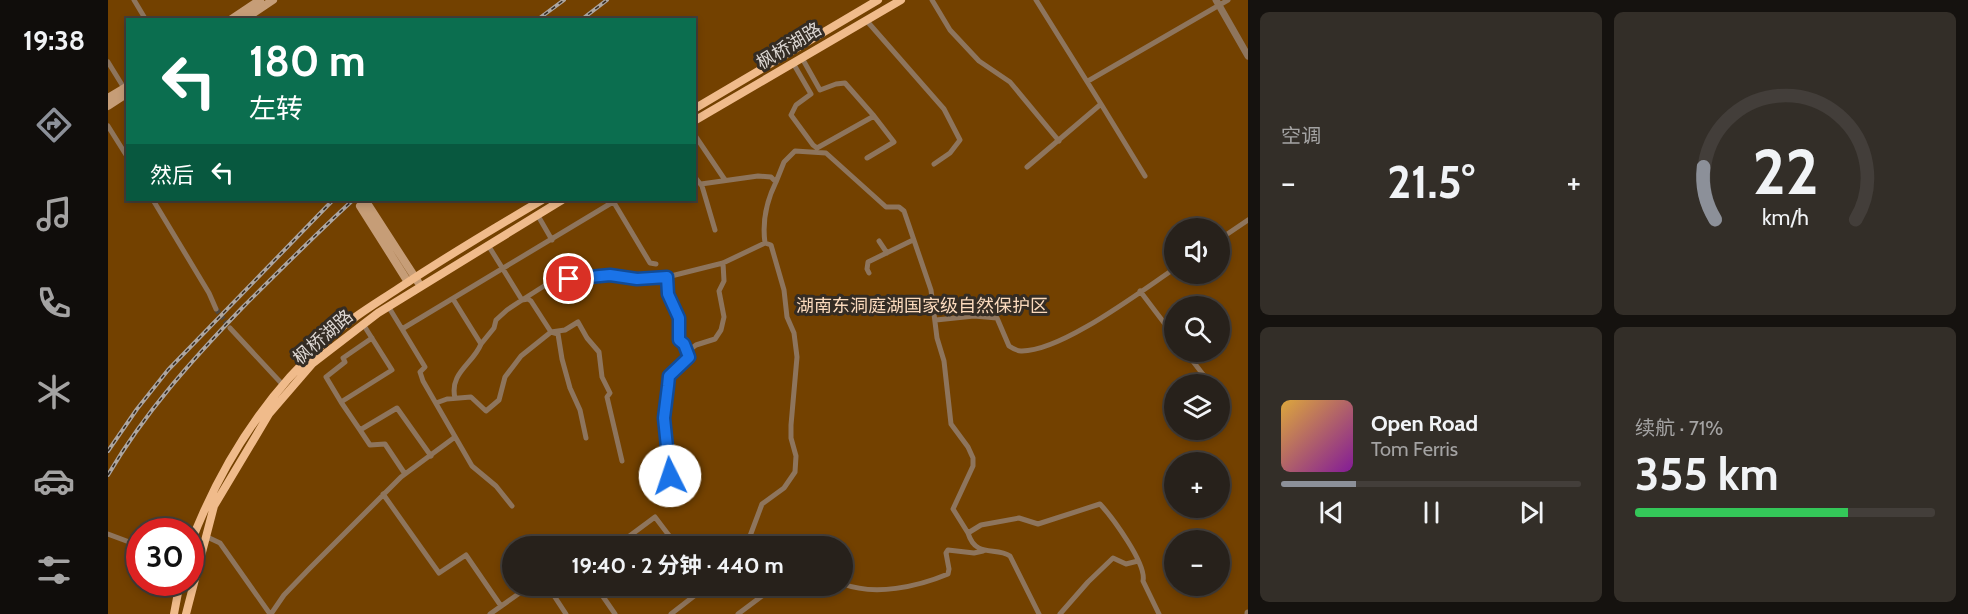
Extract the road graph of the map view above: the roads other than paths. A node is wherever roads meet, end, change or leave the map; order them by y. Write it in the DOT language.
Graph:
graph roads {
  1 [pos="134,0"];
  2 [pos="260,0"];
  3 [pos="273,0"];
  4 [pos="878,0"];
  5 [pos="901,0"];
  6 [pos="932,0"];
  7 [pos="1036,0"];
  8 [pos="1228,0"];
  9 [pos="1218,3"];
  10 [pos="245,16"];
  11 [pos="145,18"];
  12 [pos="866,20"];
  13 [pos="1248,56"];
  14 [pos="802,58"];
  15 [pos="108,62"];
  16 [pos="793,63"];
  17 [pos="1088,81"];
  18 [pos="126,89"];
  19 [pos="821,90"];
  20 [pos="811,94"];
  21 [pos="108,98"];
  22 [pos="1101,104"];
  23 [pos="108,106"];
  24 [pos="696,108"];
  25 [pos="874,116"];
  26 [pos="696,120"];
  27 [pos="108,126"];
  28 [pos="696,137"];
  29 [pos="1059,141"];
  30 [pos="126,155"];
  31 [pos="867,158"];
  32 [pos="934,164"];
  33 [pos="1027,167"];
  34 [pos="1145,176"];
  35 [pos="696,178"];
  36 [pos="724,180"];
  37 [pos="776,182"];
  38 [pos="701,184"];
  39 [pos="154,201"];
  40 [pos="541,201"];
  41 [pos="560,201"];
  42 [pos="613,201"];
  43 [pos="362,203"];
  44 [pos="537,214"];
  45 [pos="1248,220"];
  46 [pos="715,230"];
  47 [pos="1230,232"];
  48 [pos="552,240"];
  49 [pos="913,240"];
  50 [pos="879,241"];
  51 [pos="765,243"];
  52 [pos="488,244"];
  53 [pos="887,253"];
  54 [pos="723,263"];
  55 [pos="656,264"];
  56 [pos="503,269"];
  57 [pos="869,273"];
  58 [pos="1164,275"];
  59 [pos="667,277"];
  60 [pos="415,282"];
  61 [pos="1140,291"];
  62 [pos="453,299"];
  63 [pos="522,300"];
  64 [pos="388,306"];
  65 [pos="216,309"];
  66 [pos="936,320"];
  67 [pos="1164,323"];
  68 [pos="363,324"];
  69 [pos="230,328"];
  70 [pos="402,329"];
  71 [pos="551,332"];
  72 [pos="372,338"];
  73 [pos="482,344"];
  74 [pos="688,351"];
  75 [pos="1193,362"];
  76 [pos="1203,374"];
  77 [pos="283,385"];
  78 [pos="455,398"];
  79 [pos="341,402"];
  80 [pos="436,403"];
  81 [pos="360,430"];
  82 [pos="455,437"];
  83 [pos="586,438"];
  84 [pos="431,456"];
  85 [pos="622,461"];
  86 [pos="405,474"];
  87 [pos="670,476"];
  88 [pos="383,494"];
  89 [pos="512,506"];
  90 [pos="201,518"];
  91 [pos="968,533"];
  92 [pos="108,534"];
  93 [pos="204,536"];
  94 [pos="629,536"];
  95 [pos="669,536"];
  96 [pos="750,536"];
  97 [pos="126,541"];
  98 [pos="984,551"];
  99 [pos="1138,561"];
  100 [pos="853,586"];
  101 [pos="177,596"];
  102 [pos="190,596"];
  103 [pos="515,596"];
  104 [pos="554,596"];
  105 [pos="603,596"];
  106 [pos="694,596"];
  107 [pos="762,596"];
  108 [pos="501,606"];
  109 [pos="174,614"];
  110 [pos="186,614"];
  111 [pos="271,614"];
  112 [pos="490,614"];
  113 [pos="566,614"];
  114 [pos="615,614"];
  115 [pos="671,614"];
  116 [pos="738,614"];
  117 [pos="1039,614"];
  118 [pos="1060,614"];
  119 [pos="1159,614"];
  1 -- 11 [label="street"];
  2 -- 10 [label="main road"];
  3 -- 10 [label="main road"];
  4 -- 24 [label="main road, 枫桥湖路"];
  5 -- 12 [label="main road, 枫桥湖路"];
  6 -- 29 [label="street"];
  7 -- 17 [label="street"];
  8 -- 9 [label="street"];
  9 -- 13 [label="street"];
  9 -- 17 [label="street"];
  12 -- 14 [label="main road, 枫桥湖路"];
  12 -- 32 [label="street"];
  14 -- 16 [label="main road, 枫桥湖路"];
  14 -- 19 [label="street"];
  15 -- 18 [label="street"];
  16 -- 20 [label="street"];
  16 -- 26 [label="main road, 枫桥湖路"];
  17 -- 22 [label="street"];
  18 -- 21 [label="main road"];
  18 -- 23 [label="main road"];
  19 -- 20 [label="street"];
  19 -- 25 [label="street"];
  20 -- 25 [label="street"];
  22 -- 29 [label="street"];
  22 -- 34 [label="street"];
  25 -- 31 [label="street"];
  27 -- 30 [label="street"];
  28 -- 36 [label="street"];
  29 -- 33 [label="street"];
  35 -- 38 [label="street"];
  36 -- 37 [label="street"];
  36 -- 38 [label="street"];
  37 -- 49 [label="street"];
  37 -- 51 [label="street"];
  38 -- 46 [label="street"];
  39 -- 65 [label="street"];
  40 -- 60 [label="main road, 枫桥湖路"];
  41 -- 44 [label="main road, 枫桥湖路"];
  42 -- 48 [label="street"];
  42 -- 55 [label="street"];
  43 -- 60 [label="main road"];
  44 -- 48 [label="street"];
  44 -- 52 [label="main road, 枫桥湖路"];
  45 -- 47 [label="street"];
  48 -- 56 [label="street"];
  49 -- 53 [label="street"];
  49 -- 66 [label="street"];
  50 -- 53 [label="street"];
  51 -- 54 [label="street"];
  51 -- 96 [label="street"];
  52 -- 56 [label="street"];
  52 -- 60 [label="main road, 枫桥湖路"];
  53 -- 57 [label="street"];
  54 -- 59 [label="street"];
  54 -- 74 [label="street"];
  56 -- 62 [label="street"];
  56 -- 63 [label="street"];
  58 -- 61 [label="street"];
  59 -- 63 [label="street"];
  59 -- 74 [label="street"];
  60 -- 64 [label="main road, 枫桥湖路"];
  60 -- 77 [label="main road, 枫桥湖路"];
  61 -- 66 [label="street"];
  61 -- 67 [label="street"];
  62 -- 70 [label="street"];
  62 -- 73 [label="street"];
  63 -- 71 [label="street"];
  63 -- 73 [label="street"];
  64 -- 68 [label="main road, 枫桥湖路"];
  64 -- 70 [label="street"];
  66 -- 91 [label="street"];
  68 -- 72 [label="street"];
  68 -- 93 [label="main road, 枫桥湖路"];
  69 -- 77 [label="street"];
  70 -- 80 [label="street"];
  71 -- 78 [label="street"];
  71 -- 83 [label="street"];
  71 -- 85 [label="street"];
  72 -- 79 [label="street"];
  72 -- 79 [label="street"];
  73 -- 78 [label="street"];
  74 -- 87 [label="street"];
  75 -- 76 [label="street"];
  77 -- 90 [label="main road, 枫桥湖路"];
  78 -- 80 [label="street"];
  79 -- 81 [label="street"];
  80 -- 82 [label="street"];
  81 -- 84 [label="street"];
  81 -- 86 [label="street"];
  82 -- 84 [label="street"];
  82 -- 89 [label="street"];
  84 -- 86 [label="street"];
  86 -- 88 [label="street"];
  88 -- 108 [label="street"];
  88 -- 111 [label="street"];
  91 -- 98 [label="street"];
  91 -- 99 [label="street"];
  92 -- 97 [label="street"];
  93 -- 111 [label="street"];
  94 -- 95 [label="street"];
  98 -- 100 [label="street"];
  98 -- 117 [label="street"];
  99 -- 118 [label="street"];
  99 -- 119 [label="street"];
  101 -- 109 [label="main road"];
  102 -- 110 [label="main road, 枫桥湖路"];
  103 -- 108 [label="street"];
  104 -- 113 [label="street"];
  105 -- 114 [label="street"];
  106 -- 115 [label="street"];
  107 -- 116 [label="street"];
  108 -- 112 [label="street"];
}
